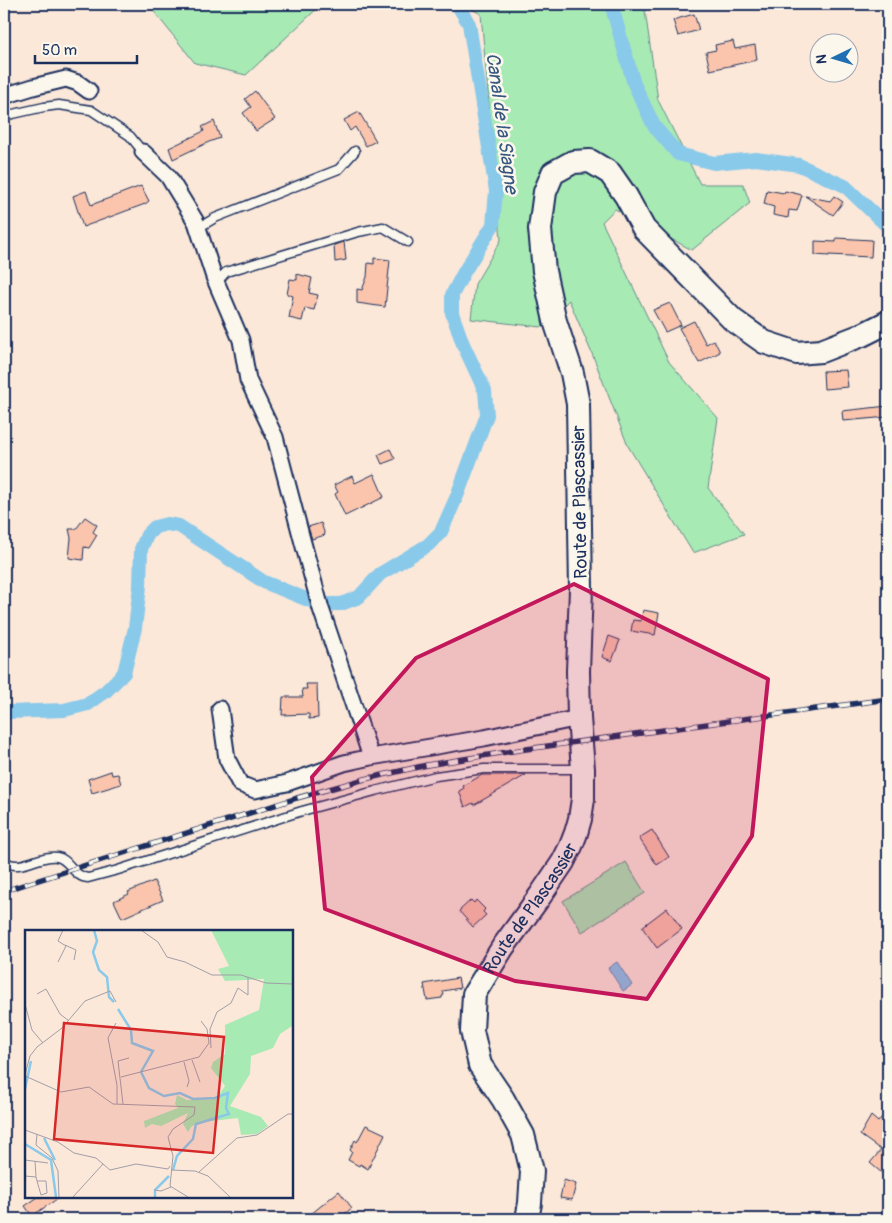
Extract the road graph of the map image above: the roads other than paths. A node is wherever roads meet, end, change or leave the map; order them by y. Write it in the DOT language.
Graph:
graph roads {
  1 [pos="89,92"];
  2 [pos="4,96"];
  3 [pos="4,116"];
  4 [pos="355,151"];
  5 [pos="143,152"];
  6 [pos="198,228"];
  7 [pos="408,242"];
  8 [pos="216,282"];
  9 [pos="888,322"];
  10 [pos="220,708"];
  11 [pos="579,718"];
  12 [pos="371,757"];
  13 [pos="583,769"];
  14 [pos="4,861"];
  15 [pos="4,1216"];
  16 [pos="8,1219"];
  17 [pos="527,1219"];
  1 -- 2 [label="street"];
  3 -- 5 [label="lane"];
  4 -- 6 [label="lane"];
  5 -- 6 [label="street"];
  6 -- 8 [label="street"];
  7 -- 8 [label="lane"];
  8 -- 12 [label="street"];
  9 -- 11 [label="street, Route de Plascassier"];
  10 -- 12 [label="street"];
  11 -- 12 [label="street"];
  11 -- 13 [label="street, Route de Plascassier"];
  13 -- 14 [label="lane"];
  13 -- 17 [label="street, Route de Plascassier"];
  15 -- 16 [label="lane"];
}
